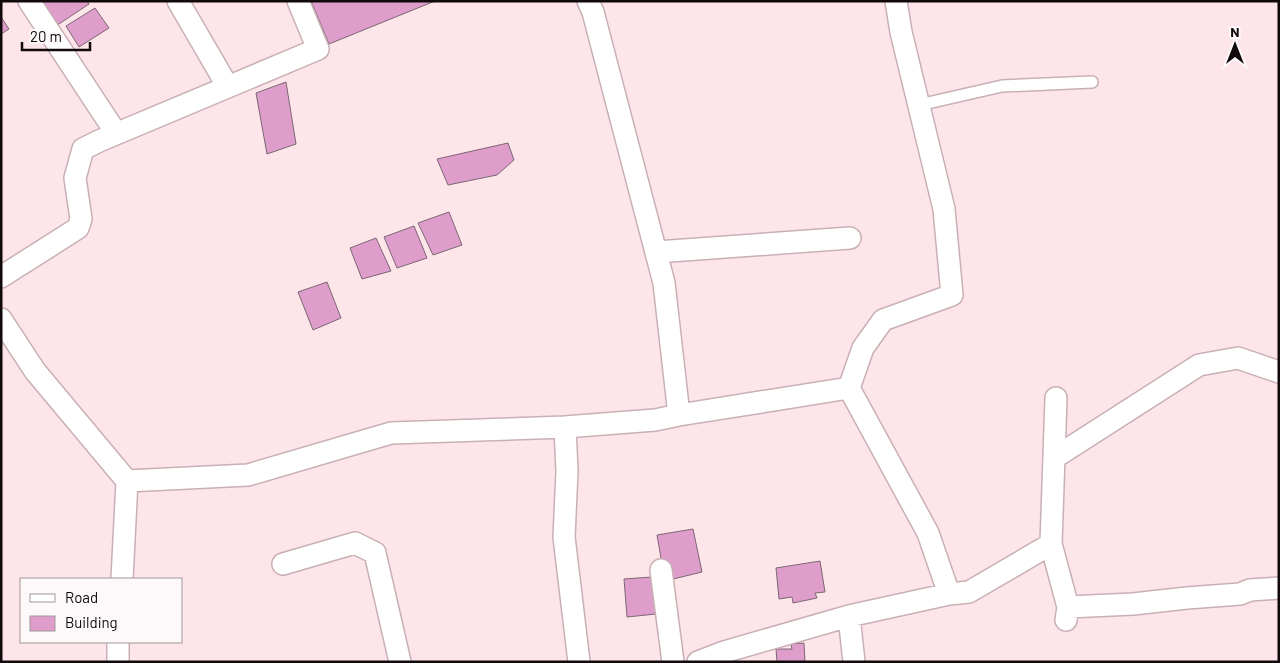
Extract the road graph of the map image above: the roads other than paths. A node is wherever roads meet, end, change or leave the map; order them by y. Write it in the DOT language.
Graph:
graph roads {
  1 [pos="29,1"];
  2 [pos="178,1"];
  3 [pos="298,1"];
  4 [pos="588,1"];
  5 [pos="896,1"];
  6 [pos="1092,82"];
  7 [pos="228,87"];
  8 [pos="920,105"];
  9 [pos="116,133"];
  10 [pos="850,238"];
  11 [pos="656,252"];
  12 [pos="1,277"];
  13 [pos="1,319"];
  14 [pos="1279,372"];
  15 [pos="849,388"];
  16 [pos="1056,398"];
  17 [pos="679,415"];
  18 [pos="566,427"];
  19 [pos="1054,458"];
  20 [pos="127,481"];
  21 [pos="1051,544"];
  22 [pos="283,564"];
  23 [pos="661,570"];
  24 [pos="122,578"];
  25 [pos="1279,588"];
  26 [pos="949,594"];
  27 [pos="849,616"];
  28 [pos="118,643"];
  29 [pos="118,662"];
  30 [pos="400,662"];
  31 [pos="579,662"];
  32 [pos="673,662"];
  33 [pos="698,662"];
  34 [pos="854,662"];
  1 -- 9 [label="street"];
  2 -- 7 [label="street"];
  3 -- 7 [label="street"];
  4 -- 11 [label="street"];
  5 -- 8 [label="street"];
  6 -- 8 [label="lane"];
  7 -- 9 [label="street"];
  8 -- 15 [label="street"];
  9 -- 12 [label="street"];
  10 -- 11 [label="street"];
  11 -- 17 [label="street"];
  13 -- 20 [label="street"];
  14 -- 19 [label="street"];
  15 -- 17 [label="street"];
  15 -- 26 [label="street"];
  16 -- 19 [label="street"];
  17 -- 18 [label="street"];
  18 -- 20 [label="street"];
  18 -- 31 [label="street"];
  19 -- 21 [label="street"];
  20 -- 24 [label="street"];
  21 -- 25 [label="street"];
  21 -- 26 [label="street"];
  22 -- 30 [label="street"];
  23 -- 32 [label="street"];
  26 -- 27 [label="street"];
  27 -- 33 [label="street"];
  27 -- 34 [label="street"];
  28 -- 29 [label="street"];
}
